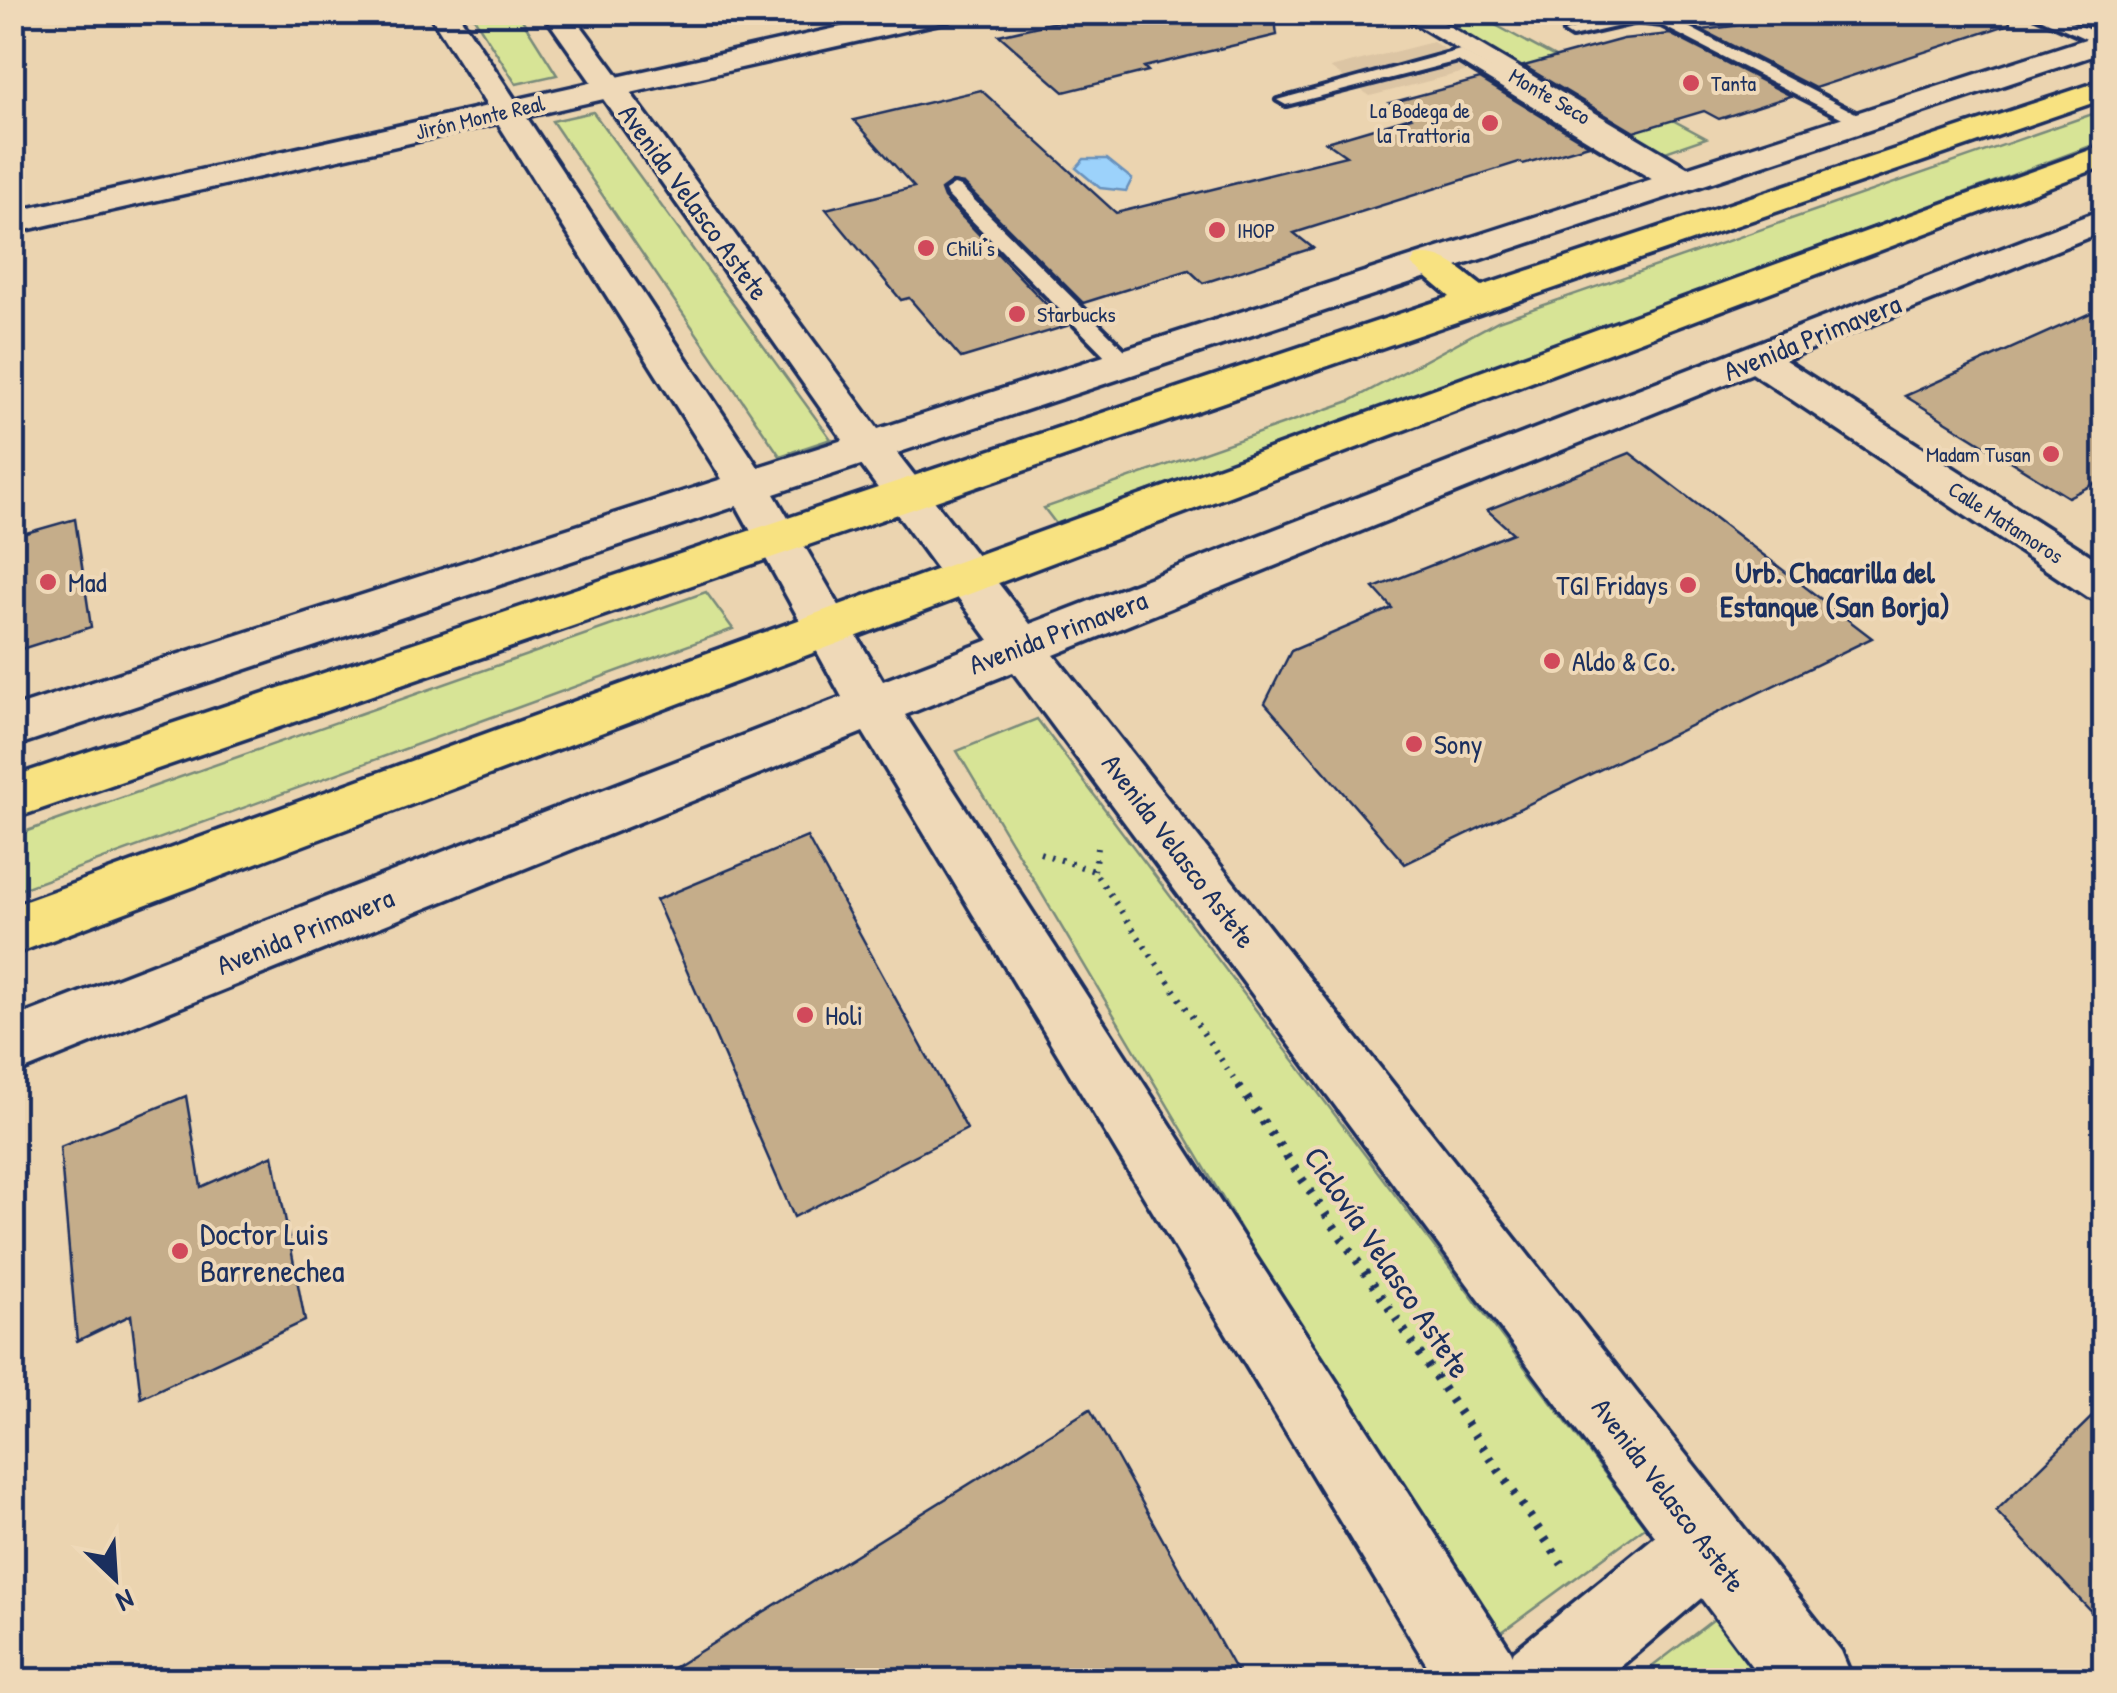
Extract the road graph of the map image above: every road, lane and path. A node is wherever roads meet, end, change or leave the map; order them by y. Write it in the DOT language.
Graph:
graph roads {
  1 [pos="442,12"];
  2 [pos="556,12"];
  3 [pos="948,12"];
  4 [pos="1407,12"];
  5 [pos="2034,12"];
  6 [pos="1572,32"];
  7 [pos="2104,42"];
  8 [pos="612,87"];
  9 [pos="2104,89"];
  10 [pos="1286,100"];
  11 [pos="506,112"];
  12 [pos="1864,122"];
  13 [pos="2104,154"];
  14 [pos="1684,182"];
  15 [pos="954,191"];
  16 [pos="2104,219"];
  17 [pos="12,223"];
  18 [pos="1429,264"];
  19 [pos="1477,300"];
  20 [pos="1757,360"];
  21 [pos="1125,363"];
  22 [pos="869,447"];
  23 [pos="747,487"];
  24 [pos="903,493"];
  25 [pos="776,537"];
  26 [pos="968,576"];
  27 [pos="2104,586"];
  28 [pos="826,628"];
  29 [pos="1022,646"];
  30 [pos="872,705"];
  31 [pos="12,728"];
  32 [pos="12,798"];
  33 [pos="1094,871"];
  34 [pos="12,931"];
  35 [pos="12,1048"];
  36 [pos="1706,1544"];
  37 [pos="1606,1629"];
  38 [pos="1482,1680"];
  39 [pos="1543,1680"];
  40 [pos="1812,1680"];
  1 -- 11 [label="main road"];
  2 -- 8 [label="main road, Avenida Velasco Astete"];
  3 -- 8 [label="main road, Jirón Monte Real"];
  4 -- 14 [label="street, Monte Seco"];
  5 -- 7 [label="lane"];
  6 -- 12 [label="lane"];
  7 -- 12 [label="main road"];
  8 -- 11 [label="main road, Jirón Monte Real"];
  8 -- 22 [label="main road, Avenida Velasco Astete"];
  9 -- 19 [label="main road"];
  10 -- 14 [label="lane"];
  11 -- 17 [label="main road, Jirón Monte Real"];
  11 -- 23 [label="main road"];
  12 -- 14 [label="main road"];
  13 -- 26 [label="main road"];
  14 -- 18 [label="main road"];
  15 -- 21 [label="lane"];
  16 -- 20 [label="main road, Avenida Primavera"];
  18 -- 19 [label="main road"];
  18 -- 21 [label="main road"];
  19 -- 24 [label="main road"];
  20 -- 27 [label="main road, Calle Matamoros"];
  20 -- 29 [label="main road, Avenida Primavera"];
  21 -- 22 [label="main road"];
  22 -- 23 [label="main road"];
  22 -- 24 [label="main road, Avenida Velasco Astete"];
  23 -- 25 [label="main road"];
  23 -- 31 [label="main road"];
  24 -- 25 [label="main road"];
  24 -- 26 [label="main road, Avenida Velasco Astete"];
  25 -- 28 [label="main road"];
  25 -- 32 [label="main road"];
  26 -- 28 [label="main road"];
  26 -- 29 [label="main road, Avenida Velasco Astete"];
  28 -- 30 [label="main road"];
  28 -- 34 [label="main road"];
  29 -- 30 [label="main road, Avenida Primavera"];
  29 -- 36 [label="main road, Avenida Velasco Astete"];
  30 -- 35 [label="main road, Avenida Primavera"];
  30 -- 38 [label="main road"];
  33 -- 37 [label="path, Ciclovía Velasco Astete"];
  36 -- 37 [label="main road"];
  36 -- 40 [label="main road, Avenida Velasco Astete"];
  37 -- 39 [label="main road"];
}
